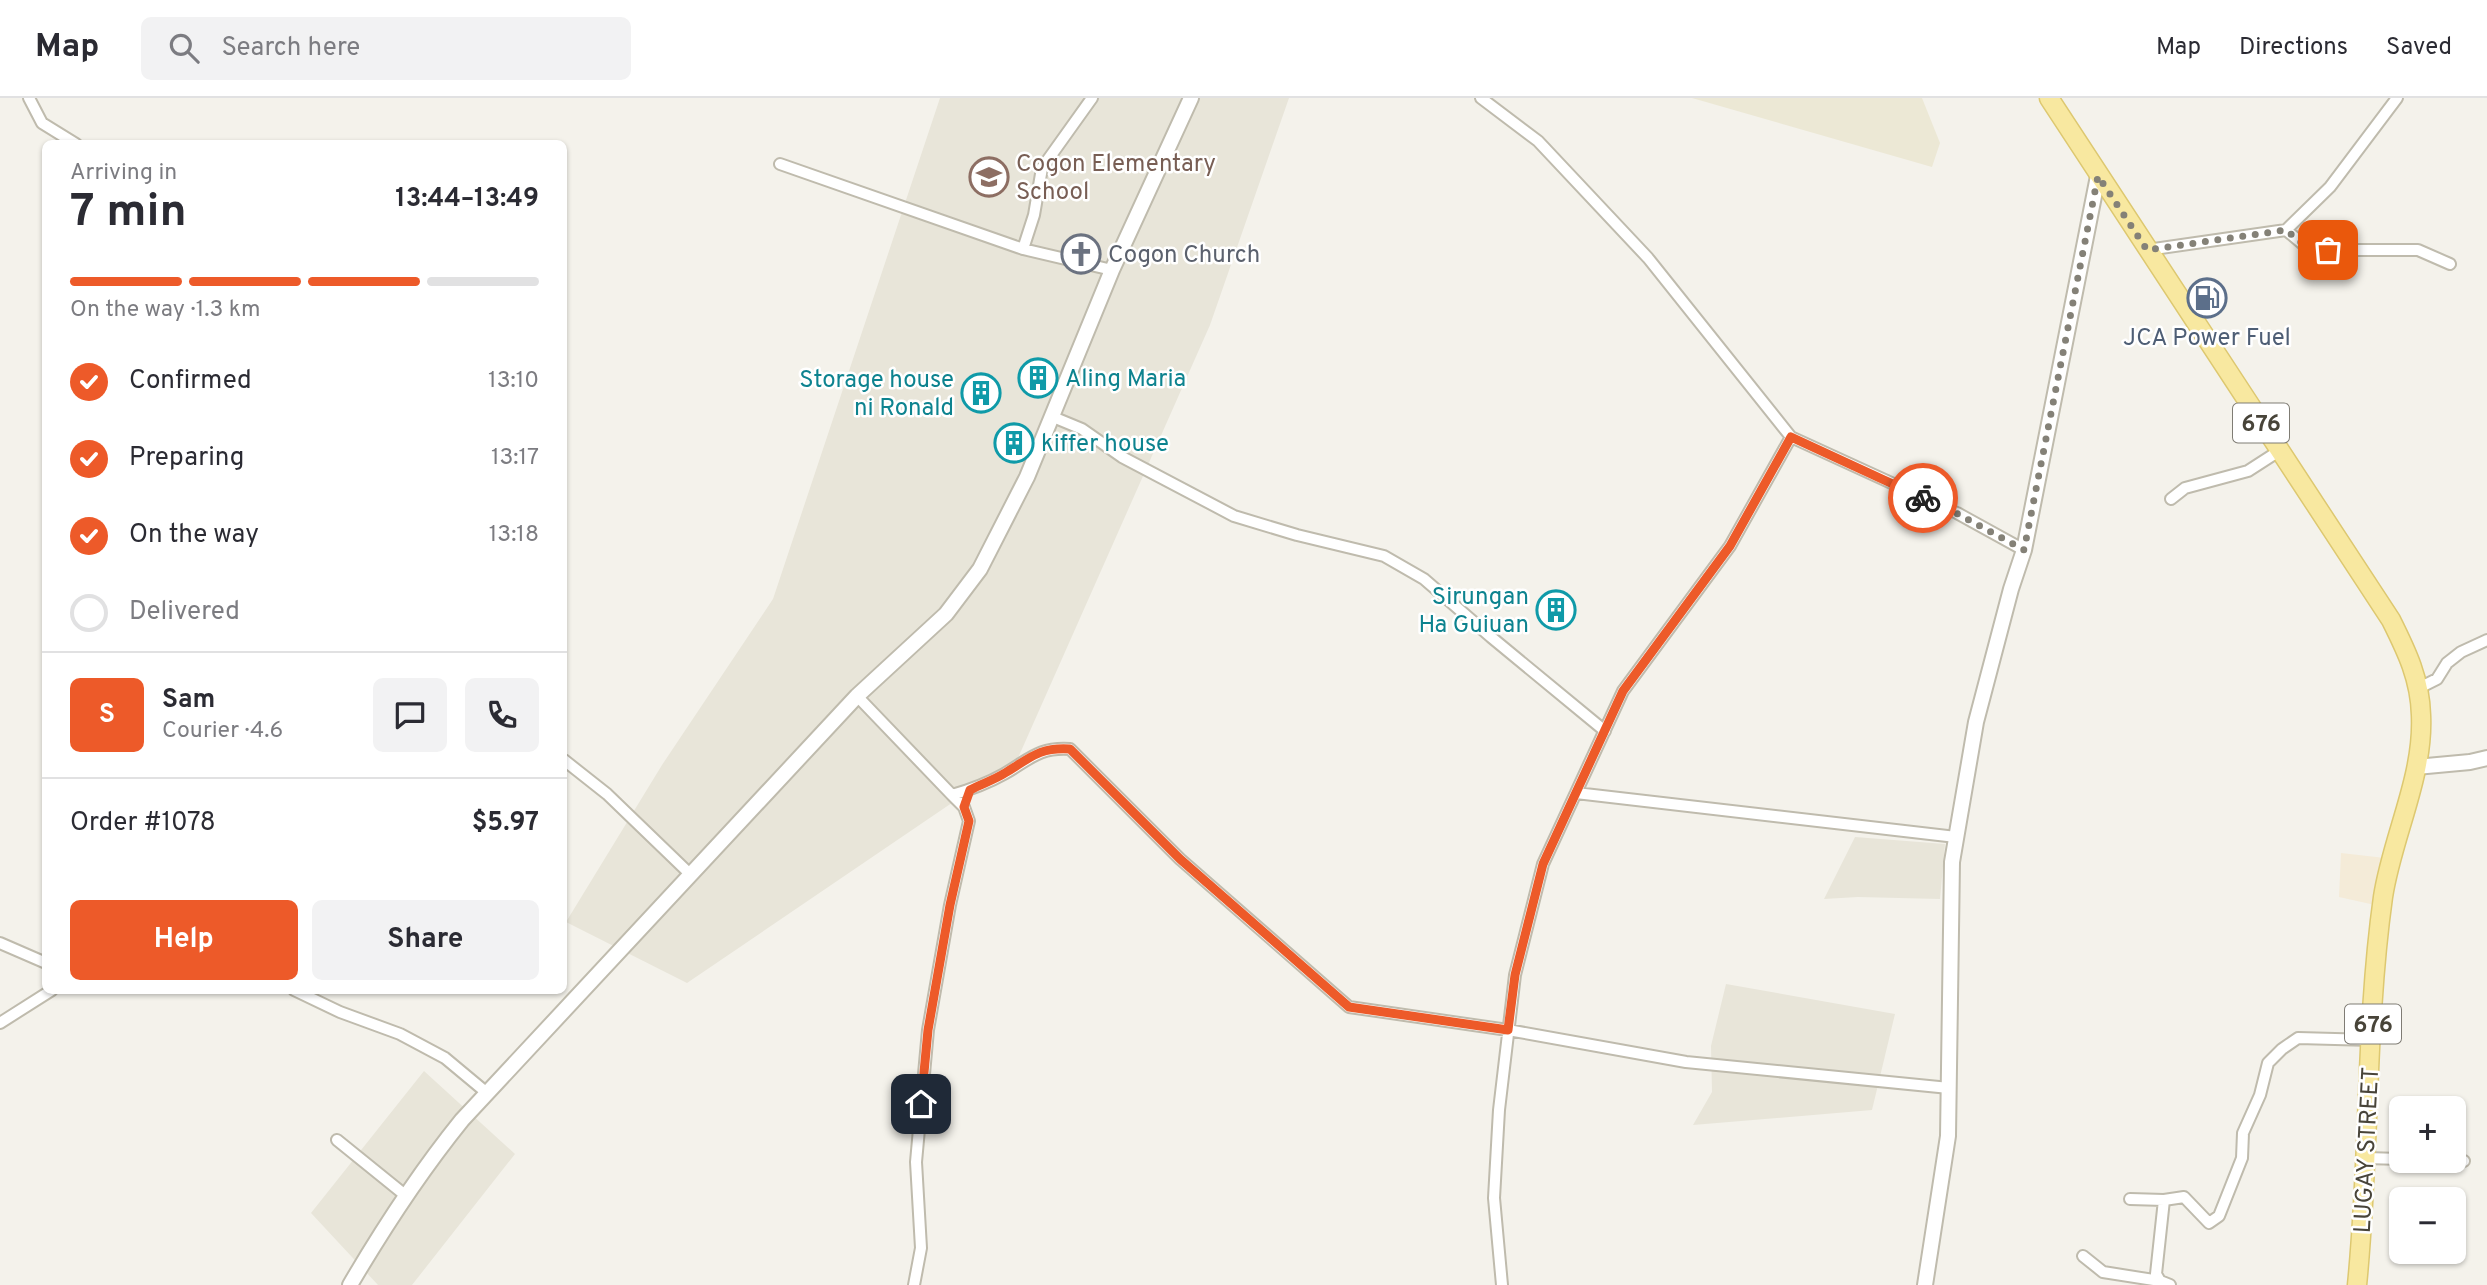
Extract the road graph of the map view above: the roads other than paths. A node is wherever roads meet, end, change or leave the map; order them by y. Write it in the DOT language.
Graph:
graph roads {
  1 [pos="29,98"];
  2 [pos="1092,98"];
  3 [pos="1191,98"];
  4 [pos="1481,98"];
  5 [pos="2049,98"];
  6 [pos="2397,98"];
  7 [pos="70,140"];
  8 [pos="780,164"];
  9 [pos="2098,176"];
  10 [pos="2286,230"];
  11 [pos="1023,249"];
  12 [pos="2147,250"];
  13 [pos="2450,264"];
  14 [pos="1112,270"];
  15 [pos="1053,417"];
  16 [pos="1791,437"];
  17 [pos="2279,451"];
  18 [pos="2171,499"];
  19 [pos="2024,550"];
  20 [pos="2487,640"];
  21 [pos="2419,688"];
  22 [pos="857,696"];
  23 [pos="1605,731"];
  24 [pos="2487,758"];
  25 [pos="567,762"];
  26 [pos="2416,767"];
  27 [pos="970,790"];
  28 [pos="1576,793"];
  29 [pos="952,795"];
  30 [pos="964,807"];
  31 [pos="1956,837"];
  32 [pos="690,874"];
  33 [pos="0,943"];
  34 [pos="42,961"];
  35 [pos="46,994"];
  36 [pos="302,994"];
  37 [pos="0,1023"];
  38 [pos="1508,1030"];
  39 [pos="2372,1040"];
  40 [pos="1949,1088"];
  41 [pos="487,1093"];
  42 [pos="337,1140"];
  43 [pos="2366,1158"];
  44 [pos="2389,1159"];
  45 [pos="405,1195"];
  46 [pos="2130,1199"];
  47 [pos="2164,1200"];
  48 [pos="2083,1256"];
  49 [pos="2165,1283"];
  50 [pos="350,1285"];
  51 [pos="914,1285"];
  52 [pos="1502,1285"];
  53 [pos="1925,1285"];
  54 [pos="2357,1285"];
  1 -- 7 [label="street"];
  2 -- 11 [label="street"];
  3 -- 14 [label="street"];
  4 -- 16 [label="street"];
  5 -- 9 [label="main road, 676"];
  6 -- 10 [label="street"];
  8 -- 11 [label="street"];
  9 -- 12 [label="main road, 676"];
  9 -- 19 [label="street"];
  10 -- 12 [label="street"];
  10 -- 13 [label="street"];
  11 -- 14 [label="street"];
  12 -- 17 [label="main road, 676"];
  14 -- 15 [label="street"];
  15 -- 22 [label="street"];
  15 -- 23 [label="street"];
  16 -- 19 [label="street"];
  16 -- 23 [label="street"];
  17 -- 18 [label="street"];
  17 -- 21 [label="main road, 676"];
  19 -- 31 [label="street"];
  20 -- 21 [label="street"];
  21 -- 26 [label="main road, 676"];
  22 -- 29 [label="street"];
  22 -- 32 [label="street"];
  23 -- 28 [label="street"];
  24 -- 26 [label="street"];
  25 -- 32 [label="street"];
  26 -- 39 [label="main road, LUGAY STREET / 676"];
  27 -- 29 [label="street"];
  27 -- 30 [label="street"];
  27 -- 38 [label="street"];
  28 -- 31 [label="street"];
  28 -- 38 [label="street"];
  29 -- 30 [label="street"];
  30 -- 51 [label="street"];
  31 -- 40 [label="street"];
  32 -- 41 [label="street"];
  33 -- 34 [label="street"];
  35 -- 37 [label="street"];
  36 -- 41 [label="street"];
  38 -- 40 [label="street"];
  38 -- 52 [label="street"];
  39 -- 43 [label="main road, LUGAY STREET / 676"];
  39 -- 47 [label="street"];
  40 -- 53 [label="street"];
  41 -- 45 [label="street"];
  42 -- 45 [label="street"];
  43 -- 44 [label="street"];
  43 -- 54 [label="main road, LUGAY STREET / 676"];
  45 -- 50 [label="street"];
  46 -- 47 [label="street"];
  47 -- 49 [label="street"];
  48 -- 49 [label="street"];
}
